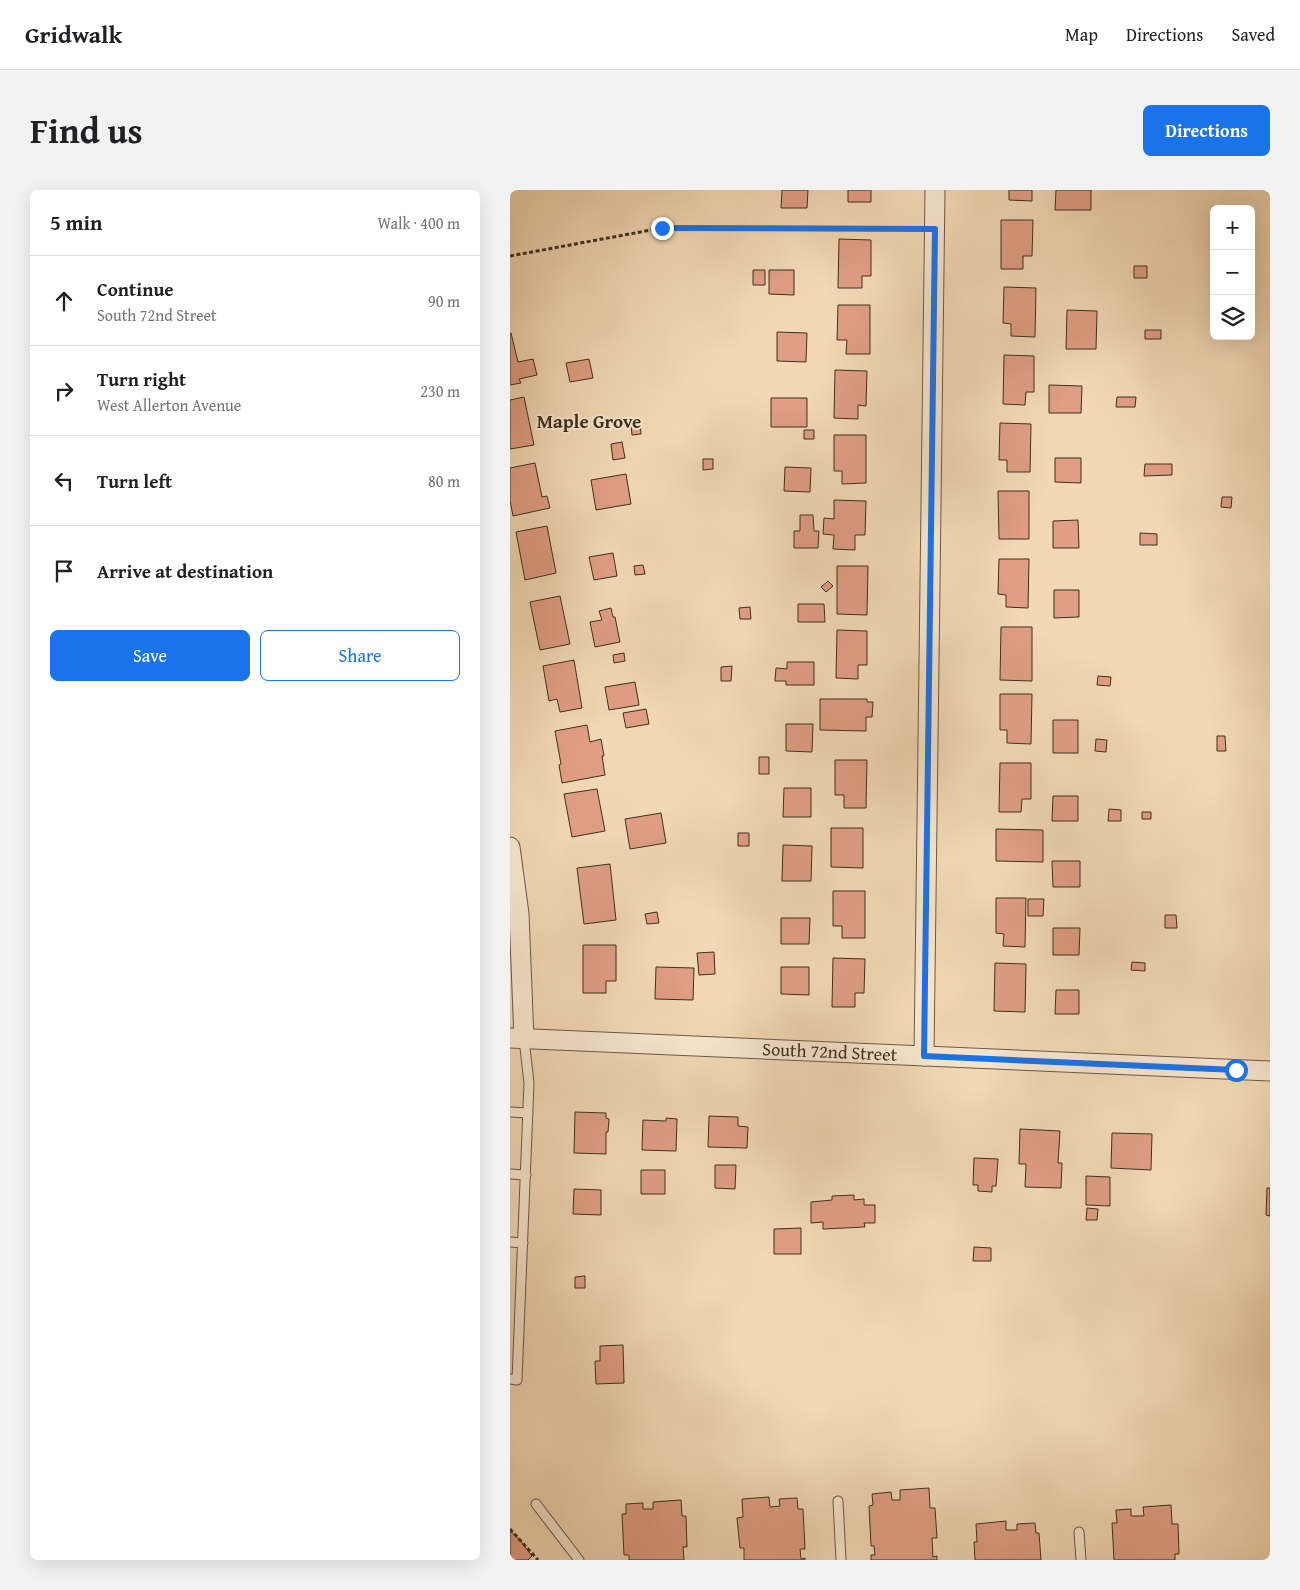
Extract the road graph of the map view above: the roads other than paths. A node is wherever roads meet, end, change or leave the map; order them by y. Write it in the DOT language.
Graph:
graph roads {
  1 [pos="935,190"];
  2 [pos="510,847"];
  3 [pos="517,1038"];
  4 [pos="924,1056"];
  5 [pos="1270,1071"];
  6 [pos="510,1112"];
  7 [pos="528,1113"];
  8 [pos="510,1174"];
  9 [pos="526,1175"];
  10 [pos="510,1242"];
  11 [pos="523,1243"];
  12 [pos="510,1308"];
  13 [pos="520,1308"];
  14 [pos="510,1379"];
  15 [pos="838,1501"];
  16 [pos="536,1504"];
  17 [pos="1079,1532"];
  18 [pos="578,1560"];
  19 [pos="841,1560"];
  20 [pos="1081,1560"];
  1 -- 4 [label="street"];
  2 -- 3 [label="street"];
  3 -- 4 [label="street, South 72nd Street"];
  3 -- 7 [label="lane"];
  4 -- 5 [label="street, South 72nd Street"];
  6 -- 7 [label="lane"];
  7 -- 9 [label="lane"];
  8 -- 9 [label="lane"];
  9 -- 11 [label="lane"];
  10 -- 11 [label="lane"];
  11 -- 13 [label="lane"];
  12 -- 13 [label="lane"];
  13 -- 14 [label="lane"];
  15 -- 19 [label="lane"];
  16 -- 18 [label="lane"];
  17 -- 20 [label="lane"];
}
